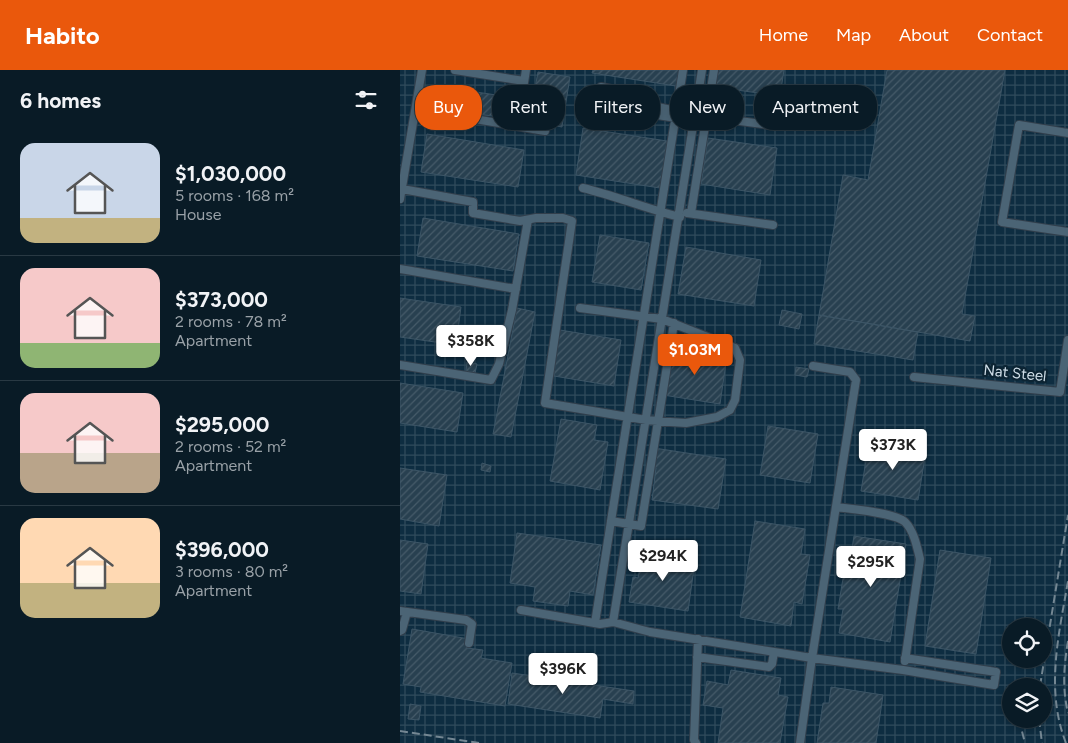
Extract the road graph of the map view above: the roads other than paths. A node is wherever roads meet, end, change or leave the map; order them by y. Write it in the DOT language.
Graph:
graph roads {
  1 [pos="422,70"];
  2 [pos="455,70"];
  3 [pos="526,70"];
  4 [pos="683,70"];
  5 [pos="702,70"];
  6 [pos="714,70"];
  7 [pos="524,81"];
  8 [pos="420,85"];
  9 [pos="523,85"];
  10 [pos="681,85"];
  11 [pos="700,85"];
  12 [pos="712,85"];
  13 [pos="415,115"];
  14 [pos="539,130"];
  15 [pos="674,130"];
  16 [pos="693,130"];
  17 [pos="705,130"];
  18 [pos="544,131"];
  19 [pos="1068,133"];
  20 [pos="583,188"];
  21 [pos="402,189"];
  22 [pos="400,199"];
  23 [pos="660,212"];
  24 [pos="680,214"];
  25 [pos="692,214"];
  26 [pos="528,220"];
  27 [pos="772,224"];
  28 [pos="1068,232"];
  29 [pos="400,269"];
  30 [pos="516,289"];
  31 [pos="580,308"];
  32 [pos="644,316"];
  33 [pos="662,319"];
  34 [pos="674,323"];
  35 [pos="1068,340"];
  36 [pos="400,365"];
  37 [pos="813,366"];
  38 [pos="914,377"];
  39 [pos="628,417"];
  40 [pos="646,420"];
  41 [pos="657,421"];
  42 [pos="836,507"];
  43 [pos="610,520"];
  44 [pos="629,524"];
  45 [pos="521,610"];
  46 [pos="403,612"];
  47 [pos="613,622"];
  48 [pos="595,623"];
  49 [pos="400,632"];
  50 [pos="698,640"];
  51 [pos="469,643"];
  52 [pos="774,652"];
  53 [pos="697,656"];
  54 [pos="812,658"];
  55 [pos="905,658"];
  56 [pos="903,670"];
  57 [pos="696,743"];
  58 [pos="800,743"];
  1 -- 8 [label="street"];
  2 -- 7 [label="street"];
  3 -- 7 [label="street"];
  4 -- 10 [label="street"];
  5 -- 11 [label="street"];
  6 -- 12 [label="street"];
  7 -- 9 [label="street"];
  13 -- 21 [label="street"];
  14 -- 18 [label="street"];
  15 -- 23 [label="street"];
  16 -- 24 [label="street"];
  17 -- 25 [label="street"];
  19 -- 28 [label="street"];
  20 -- 23 [label="street"];
  21 -- 22 [label="street"];
  21 -- 26 [label="street"];
  23 -- 24 [label="street"];
  23 -- 32 [label="street"];
  24 -- 25 [label="street"];
  24 -- 33 [label="street"];
  25 -- 27 [label="street"];
  26 -- 30 [label="street"];
  26 -- 39 [label="street"];
  29 -- 30 [label="street"];
  30 -- 36 [label="street"];
  31 -- 32 [label="street"];
  32 -- 33 [label="street"];
  32 -- 39 [label="street"];
  33 -- 34 [label="street"];
  33 -- 40 [label="street"];
  34 -- 41 [label="street"];
  34 -- 41 [label="street"];
  35 -- 38 [label="street, Nat Steel"];
  37 -- 42 [label="street"];
  39 -- 40 [label="street"];
  39 -- 43 [label="street"];
  40 -- 41 [label="street"];
  40 -- 44 [label="street"];
  41 -- 44 [label="street"];
  42 -- 54 [label="street"];
  42 -- 55 [label="street"];
  43 -- 44 [label="street"];
  43 -- 48 [label="street"];
  44 -- 47 [label="street"];
  45 -- 48 [label="street"];
  46 -- 49 [label="street"];
  46 -- 51 [label="street"];
  47 -- 48 [label="street"];
  47 -- 50 [label="street"];
  50 -- 52 [label="street"];
  50 -- 53 [label="street"];
  52 -- 53 [label="street"];
  52 -- 54 [label="street"];
  53 -- 57 [label="street"];
  54 -- 56 [label="street"];
  54 -- 58 [label="street"];
  55 -- 56 [label="street"];
  55 -- 56 [label="street"];
}
